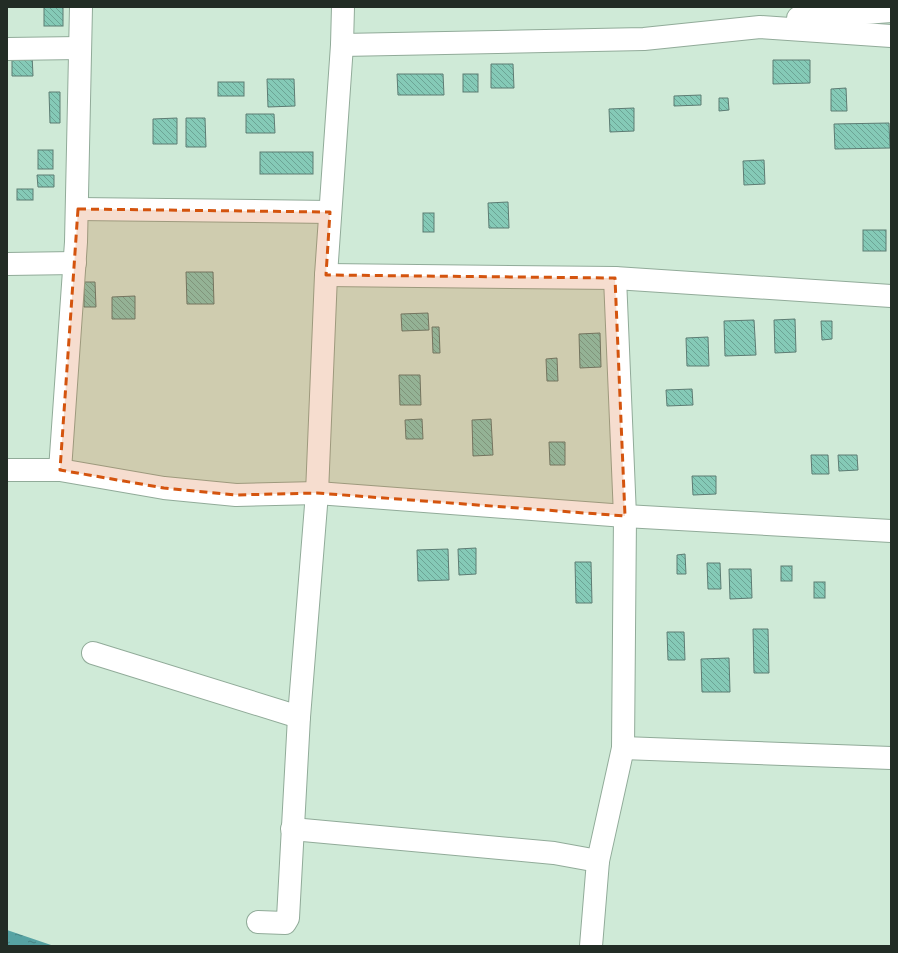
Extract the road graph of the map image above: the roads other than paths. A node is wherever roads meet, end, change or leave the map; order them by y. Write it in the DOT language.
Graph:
graph roads {
  1 [pos="81,7"];
  2 [pos="343,7"];
  3 [pos="891,11"];
  4 [pos="760,27"];
  5 [pos="891,36"];
  6 [pos="342,45"];
  7 [pos="80,48"];
  8 [pos="7,49"];
  9 [pos="78,209"];
  10 [pos="330,212"];
  11 [pos="75,263"];
  12 [pos="7,264"];
  13 [pos="326,275"];
  14 [pos="615,278"];
  15 [pos="891,296"];
  16 [pos="7,470"];
  17 [pos="60,470"];
  18 [pos="317,493"];
  19 [pos="625,516"];
  20 [pos="891,531"];
  21 [pos="93,653"];
  22 [pos="299,717"];
  23 [pos="623,748"];
  24 [pos="891,758"];
  25 [pos="292,829"];
  26 [pos="598,861"];
  27 [pos="258,922"];
  28 [pos="592,946"];
  1 -- 7 [label="street"];
  2 -- 6 [label="street"];
  3 -- 4 [label="street"];
  4 -- 5 [label="street"];
  4 -- 6 [label="street"];
  6 -- 10 [label="street"];
  7 -- 8 [label="street"];
  7 -- 9 [label="street"];
  9 -- 10 [label="street"];
  9 -- 11 [label="street"];
  10 -- 13 [label="street"];
  11 -- 12 [label="street"];
  11 -- 17 [label="street"];
  13 -- 14 [label="street"];
  13 -- 18 [label="street"];
  14 -- 15 [label="street"];
  14 -- 19 [label="street"];
  16 -- 17 [label="street"];
  17 -- 18 [label="street"];
  18 -- 19 [label="street"];
  18 -- 22 [label="street"];
  19 -- 20 [label="street"];
  19 -- 23 [label="street"];
  21 -- 22 [label="street"];
  22 -- 25 [label="street"];
  23 -- 24 [label="street"];
  23 -- 26 [label="street"];
  25 -- 26 [label="street"];
  25 -- 27 [label="street"];
  26 -- 28 [label="street"];
}
